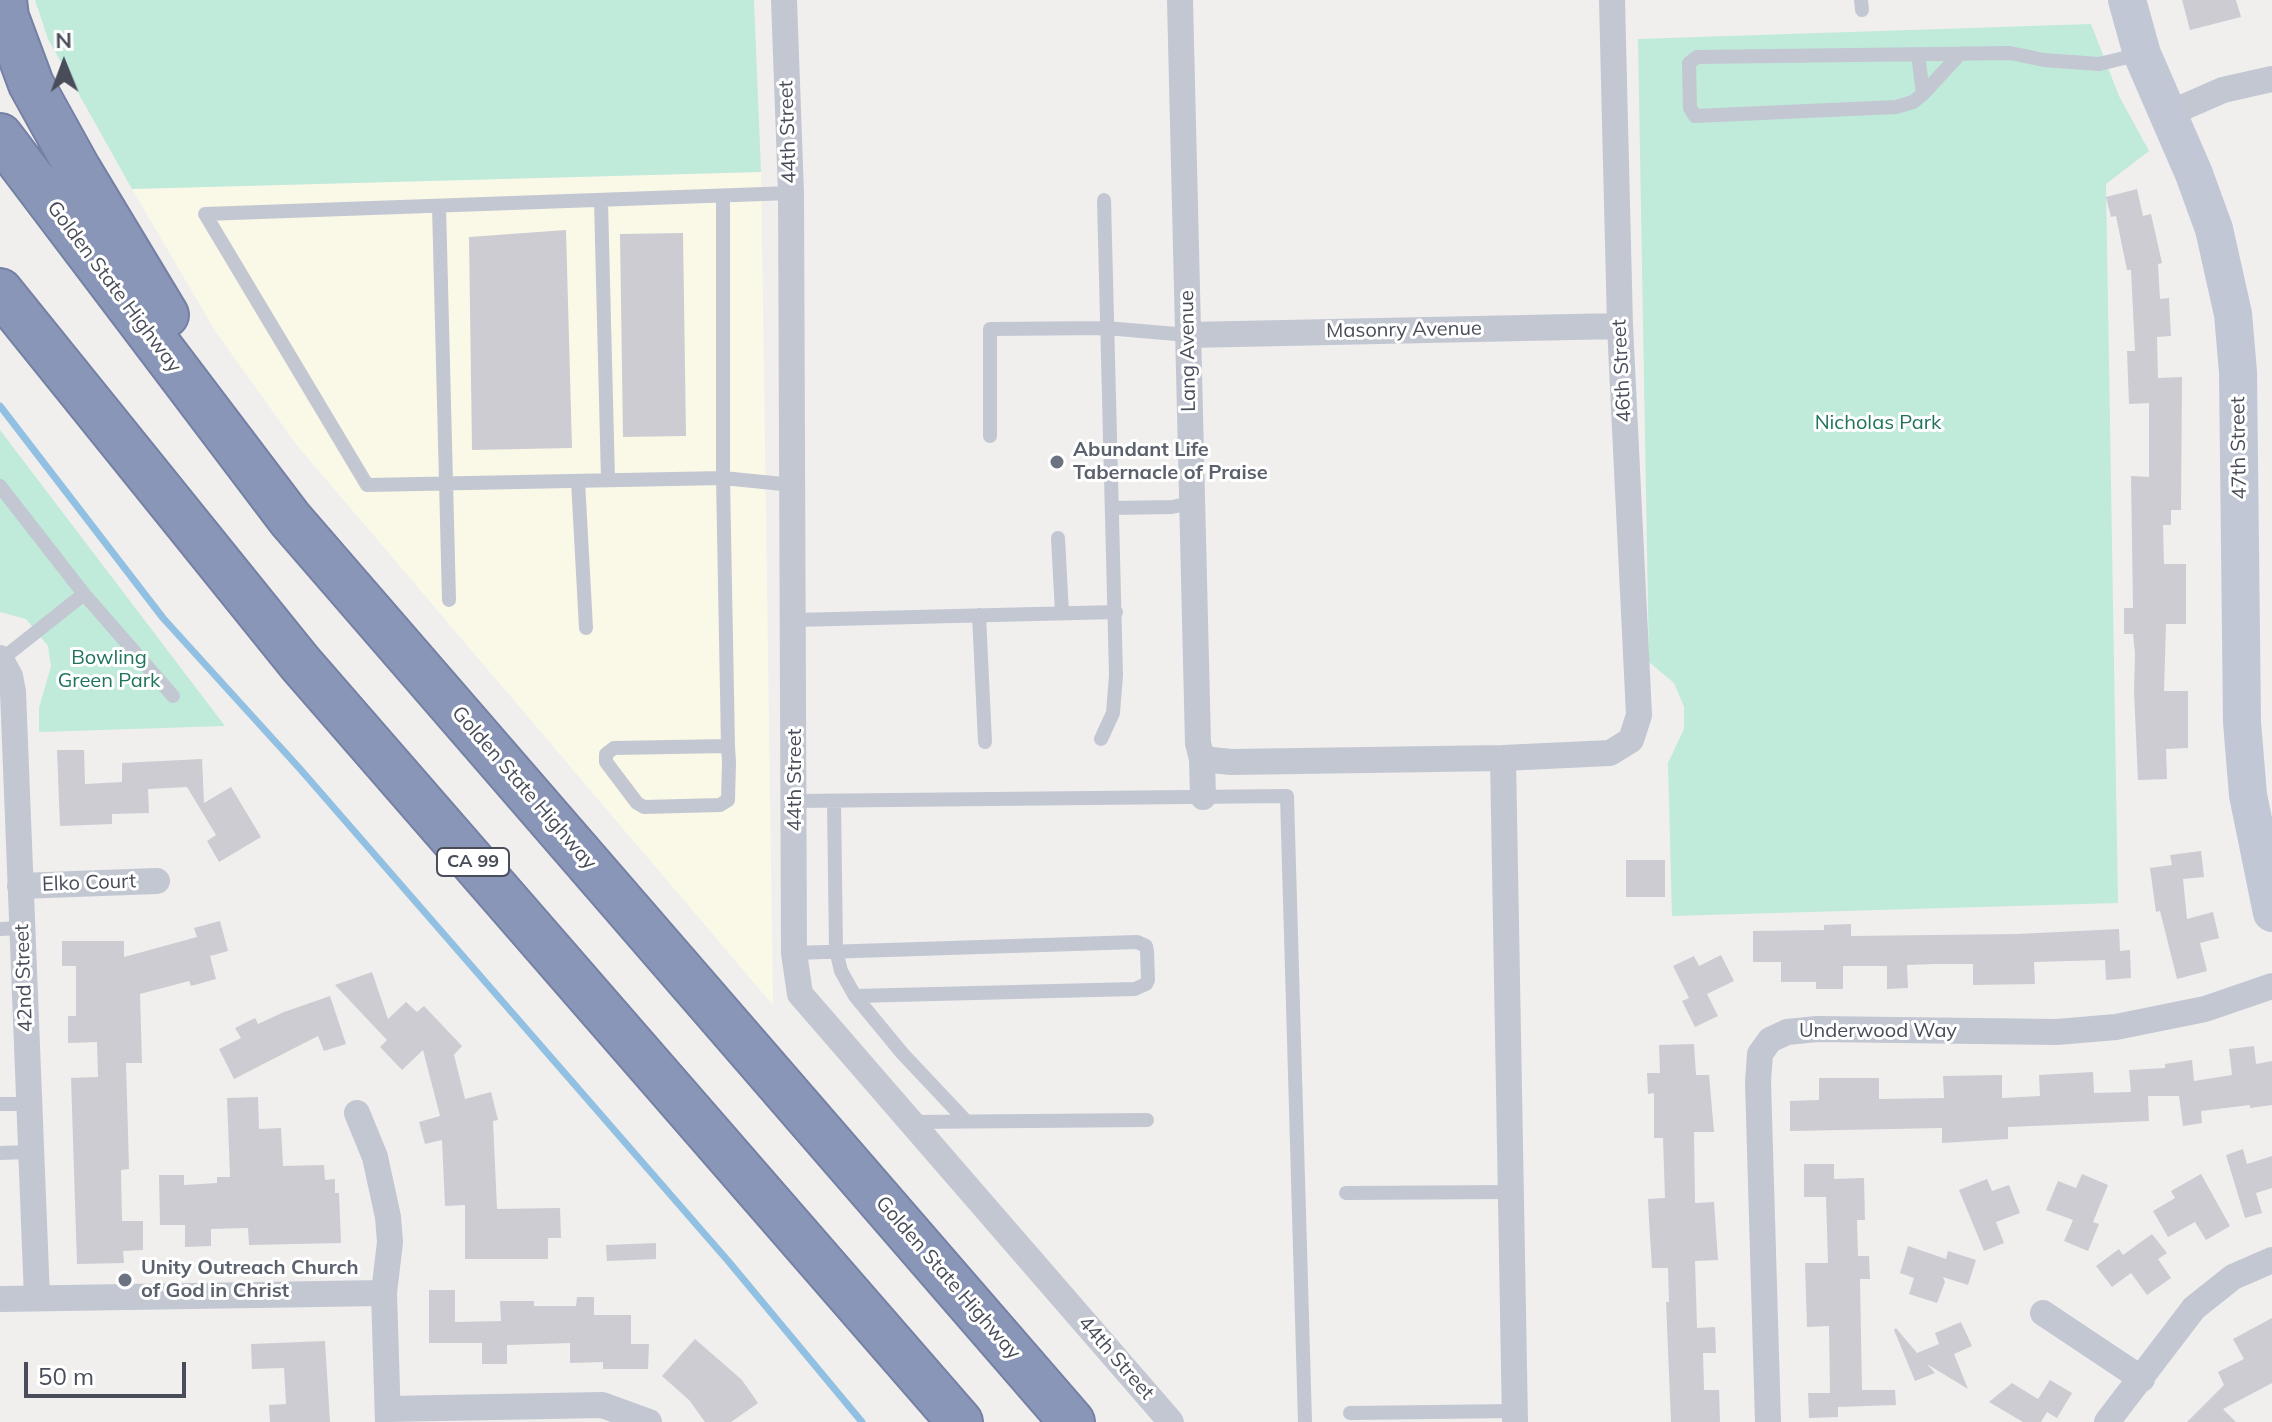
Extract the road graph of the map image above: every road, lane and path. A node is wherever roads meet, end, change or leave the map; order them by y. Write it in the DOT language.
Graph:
graph roads {
  1 [pos="4,0"];
  2 [pos="784,0"];
  3 [pos="1180,0"];
  4 [pos="1612,0"];
  5 [pos="2127,0"];
  6 [pos="1918,54"];
  7 [pos="2142,54"];
  8 [pos="1959,55"];
  9 [pos="2272,79"];
  10 [pos="1923,94"];
  11 [pos="2168,114"];
  12 [pos="0,136"];
  13 [pos="791,193"];
  14 [pos="723,197"];
  15 [pos="1104,200"];
  16 [pos="601,201"];
  17 [pos="439,206"];
  18 [pos="0,291"];
  19 [pos="1620,326"];
  20 [pos="1106,328"];
  21 [pos="1188,335"];
  22 [pos="990,436"];
  23 [pos="723,478"];
  24 [pos="608,480"];
  25 [pos="578,481"];
  26 [pos="447,483"];
  27 [pos="793,485"];
  28 [pos="0,486"];
  29 [pos="1191,503"];
  30 [pos="1113,508"];
  31 [pos="290,519"];
  32 [pos="1058,538"];
  33 [pos="84,594"];
  34 [pos="449,600"];
  35 [pos="1116,612"];
  36 [pos="1062,613"];
  37 [pos="979,615"];
  38 [pos="794,620"];
  39 [pos="586,628"];
  40 [pos="1,658"];
  41 [pos="173,696"];
  42 [pos="1101,739"];
  43 [pos="985,742"];
  44 [pos="728,746"];
  45 [pos="1503,758"];
  46 [pos="1202,759"];
  47 [pos="1203,797"];
  48 [pos="795,801"];
  49 [pos="834,801"];
  50 [pos="157,881"];
  51 [pos="20,886"];
  52 [pos="2272,913"];
  53 [pos="11,928"];
  54 [pos="836,950"];
  55 [pos="794,953"];
  56 [pos="2272,986"];
  57 [pos="855,996"];
  58 [pos="0,1104"];
  59 [pos="29,1104"];
  60 [pos="357,1113"];
  61 [pos="1147,1120"];
  62 [pos="966,1121"];
  63 [pos="912,1122"];
  64 [pos="31,1152"];
  65 [pos="0,1153"];
  66 [pos="1510,1192"];
  67 [pos="1346,1193"];
  68 [pos="2272,1260"];
  69 [pos="384,1293"];
  70 [pos="37,1298"];
  71 [pos="0,1299"];
  72 [pos="2043,1313"];
  73 [pos="2142,1379"];
  74 [pos="1350,1413"];
  75 [pos="388,1416"];
  76 [pos="1514,1416"];
  77 [pos="649,1422"];
  78 [pos="960,1422"];
  79 [pos="1072,1422"];
  80 [pos="1171,1422"];
  81 [pos="1305,1422"];
  82 [pos="1768,1422"];
  83 [pos="2107,1422"];
  1 -- 31 [label="highway"];
  2 -- 13 [label="street, 44th Street"];
  3 -- 21 [label="street, Lang Avenue"];
  4 -- 19 [label="street, 46th Street"];
  5 -- 7 [label="street, 47th Street"];
  6 -- 8 [label="lane"];
  6 -- 10 [label="lane"];
  6 -- 10 [label="lane"];
  7 -- 8 [label="lane"];
  7 -- 11 [label="street, 47th Street"];
  8 -- 10 [label="lane"];
  9 -- 11 [label="street"];
  11 -- 52 [label="street, 47th Street"];
  12 -- 31 [label="highway, Golden State Highway"];
  13 -- 14 [label="lane"];
  13 -- 27 [label="street, 44th Street"];
  14 -- 16 [label="lane"];
  14 -- 23 [label="lane"];
  15 -- 20 [label="lane"];
  16 -- 17 [label="lane"];
  16 -- 24 [label="lane"];
  17 -- 26 [label="lane"];
  17 -- 26 [label="lane"];
  18 -- 78 [label="highway, CA 99"];
  19 -- 21 [label="street, Masonry Avenue"];
  19 -- 45 [label="street, 46th Street"];
  20 -- 21 [label="lane"];
  20 -- 22 [label="lane"];
  20 -- 30 [label="lane"];
  21 -- 29 [label="street, Lang Avenue"];
  23 -- 24 [label="lane"];
  23 -- 27 [label="lane"];
  23 -- 44 [label="lane"];
  24 -- 25 [label="lane"];
  25 -- 26 [label="lane"];
  25 -- 39 [label="lane"];
  26 -- 34 [label="lane"];
  27 -- 38 [label="street, 44th Street"];
  28 -- 33 [label="lane"];
  29 -- 30 [label="lane"];
  29 -- 46 [label="street, Lang Avenue"];
  30 -- 35 [label="lane"];
  31 -- 79 [label="highway, Golden State Highway"];
  32 -- 36 [label="lane"];
  33 -- 40 [label="lane"];
  33 -- 41 [label="lane"];
  35 -- 36 [label="lane"];
  35 -- 42 [label="lane"];
  36 -- 37 [label="lane"];
  37 -- 38 [label="lane"];
  37 -- 43 [label="lane"];
  38 -- 48 [label="street, 44th Street"];
  40 -- 51 [label="street, 42nd Street"];
  44 -- 44 [label="lane"];
  45 -- 46 [label="street"];
  45 -- 66 [label="street"];
  46 -- 47 [label="street, Lang Avenue"];
  47 -- 49 [label="lane"];
  47 -- 81 [label="lane"];
  48 -- 49 [label="lane"];
  48 -- 55 [label="street, 44th Street"];
  49 -- 54 [label="lane"];
  50 -- 51 [label="street, Elko Court"];
  51 -- 53 [label="street, 42nd Street"];
  53 -- 59 [label="street, 42nd Street"];
  54 -- 55 [label="lane"];
  54 -- 57 [label="lane"];
  54 -- 57 [label="lane"];
  55 -- 63 [label="street, 44th Street"];
  56 -- 82 [label="street, Underwood Way"];
  57 -- 62 [label="lane"];
  58 -- 59 [label="lane"];
  59 -- 64 [label="street, 42nd Street"];
  60 -- 69 [label="street"];
  61 -- 62 [label="lane"];
  62 -- 63 [label="lane"];
  63 -- 80 [label="street, 44th Street"];
  64 -- 65 [label="lane"];
  64 -- 70 [label="street, 42nd Street"];
  66 -- 67 [label="lane"];
  66 -- 76 [label="street"];
  68 -- 73 [label="street"];
  69 -- 70 [label="street"];
  69 -- 75 [label="street"];
  70 -- 71 [label="street"];
  72 -- 73 [label="street"];
  73 -- 83 [label="street"];
  74 -- 76 [label="lane"];
  75 -- 77 [label="street"];
}
